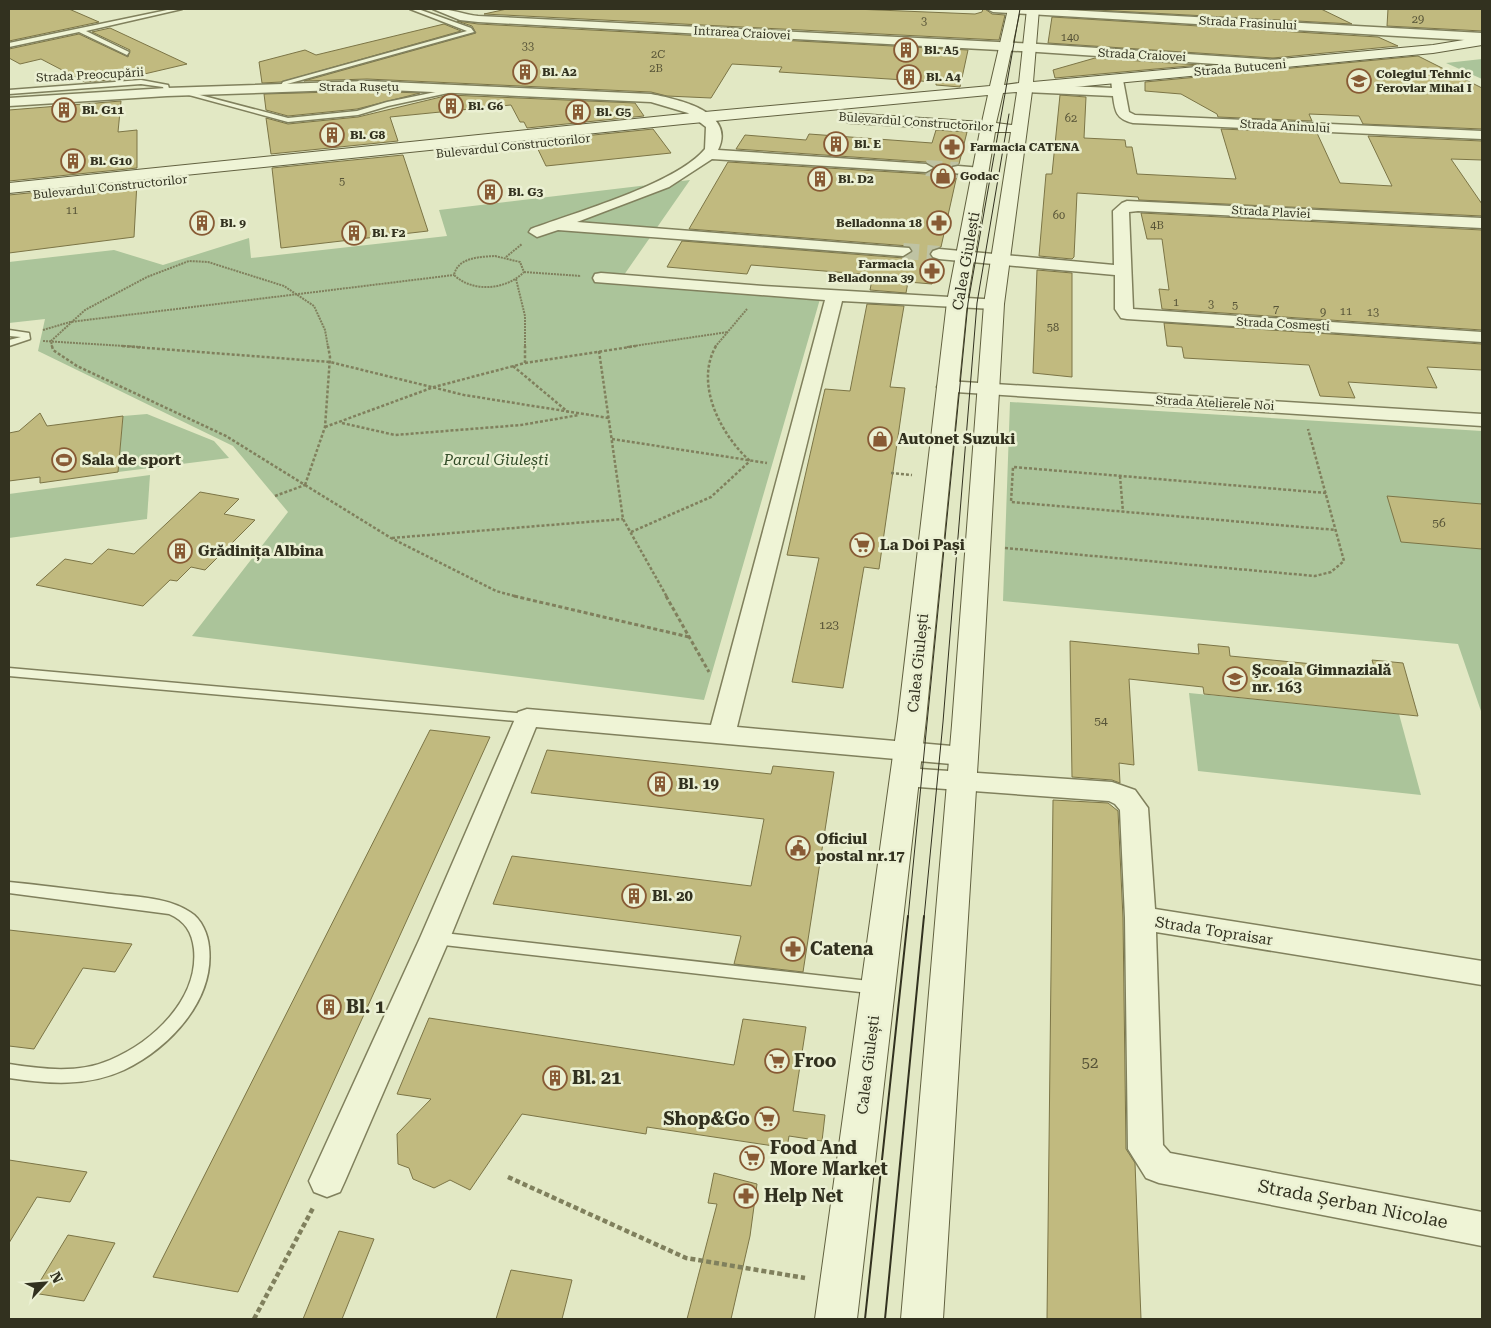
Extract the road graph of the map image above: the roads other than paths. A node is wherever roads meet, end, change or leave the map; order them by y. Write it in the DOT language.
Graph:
graph roads {
  1 [pos="179,9"];
  2 [pos="413,9"];
  3 [pos="440,9"];
  4 [pos="992,9"];
  5 [pos="1014,9"];
  6 [pos="529,10"];
  7 [pos="1033,10"];
  8 [pos="478,19"];
  9 [pos="80,30"];
  10 [pos="1482,37"];
  11 [pos="1482,41"];
  12 [pos="9,45"];
  13 [pos="1006,47"];
  14 [pos="1031,48"];
  15 [pos="127,53"];
  16 [pos="1277,64"];
  17 [pos="1118,86"];
  18 [pos="282,88"];
  19 [pos="1024,88"];
  20 [pos="463,89"];
  21 [pos="997,91"];
  22 [pos="9,92"];
  23 [pos="167,92"];
  24 [pos="181,92"];
  25 [pos="9,102"];
  26 [pos="814,112"];
  27 [pos="710,121"];
  28 [pos="988,127"];
  29 [pos="1018,128"];
  30 [pos="1482,136"];
  31 [pos="709,154"];
  32 [pos="335,159"];
  33 [pos="926,168"];
  34 [pos="9,188"];
  35 [pos="9,197"];
  36 [pos="1482,223"];
  37 [pos="555,225"];
  38 [pos="537,232"];
  39 [pos="903,251"];
  40 [pos="952,255"];
  41 [pos="1000,260"];
  42 [pos="1122,271"];
  43 [pos="601,278"];
  44 [pos="836,295"];
  45 [pos="958,302"];
  46 [pos="994,304"];
  47 [pos="9,333"];
  48 [pos="1482,337"];
  49 [pos="9,343"];
  50 [pos="947,387"];
  51 [pos="986,390"];
  52 [pos="1482,420"];
  53 [pos="9,672"];
  54 [pos="527,718"];
  55 [pos="722,735"];
  56 [pos="907,764"];
  57 [pos="962,768"];
  58 [pos="9,887"];
  59 [pos="1140,918"];
  60 [pos="435,938"];
  61 [pos="1482,974"];
  62 [pos="878,988"];
  63 [pos="9,1071"];
  64 [pos="327,1181"];
  65 [pos="1482,1229"];
  66 [pos="836,1319"];
  67 [pos="922,1319"];
  1 -- 9 [label="lane"];
  2 -- 18 [label="lane"];
  3 -- 8 [label="street"];
  4 -- 5 [label="street, Strada Frasinului"];
  5 -- 7 [label="street, Strada Frasinului"];
  5 -- 13 [label="main road, Calea Giulești"];
  6 -- 8 [label="street"];
  7 -- 10 [label="street, Strada Frasinului"];
  7 -- 14 [label="main road, Calea Giulești"];
  8 -- 13 [label="street, Intrarea Craiovei"];
  9 -- 12 [label="lane"];
  9 -- 15 [label="lane"];
  11 -- 16 [label="main road, Strada Butuceni"];
  13 -- 14 [label="street, Strada Craiovei"];
  13 -- 21 [label="main road, Calea Giulești"];
  14 -- 16 [label="street, Strada Craiovei"];
  14 -- 19 [label="main road, Calea Giulești"];
  16 -- 17 [label="main road, Strada Butuceni"];
  17 -- 19 [label="main road, Strada Butuceni"];
  17 -- 30 [label="street, Strada Aninului"];
  18 -- 20 [label="street, Strada Rușețu"];
  18 -- 24 [label="street, Strada Rușețu"];
  19 -- 21 [label="main road, Strada Butuceni"];
  19 -- 29 [label="main road, Calea Giulești"];
  20 -- 24 [label="lane"];
  20 -- 27 [label="street, Strada Rușețu"];
  21 -- 26 [label="main road, Bulevardul Constructorilor"];
  21 -- 28 [label="main road, Calea Giulești"];
  22 -- 23 [label="lane, Strada Preocupării"];
  23 -- 24 [label="street, Strada Rușețu"];
  23 -- 25 [label="street, Strada Rușețu"];
  26 -- 27 [label="main road, Bulevardul Constructorilor"];
  26 -- 28 [label="main road, Bulevardul Constructorilor"];
  27 -- 31 [label="street"];
  27 -- 32 [label="main road, Bulevardul Constructorilor"];
  28 -- 29 [label="main road, Bulevardul Constructorilor"];
  28 -- 40 [label="main road, Calea Giulești"];
  29 -- 41 [label="main road, Calea Giulești"];
  31 -- 33 [label="street"];
  31 -- 37 [label="street"];
  32 -- 34 [label="main road, Bulevardul Constructorilor"];
  32 -- 35 [label="main road, Bulevardul Constructorilor"];
  36 -- 42 [label="street, Strada Plaviei"];
  37 -- 38 [label="street"];
  37 -- 39 [label="street"];
  40 -- 41 [label="street"];
  40 -- 45 [label="main road, Calea Giulești"];
  41 -- 42 [label="street"];
  41 -- 46 [label="main road, Calea Giulești"];
  42 -- 48 [label="street, Strada Cosmești"];
  43 -- 44 [label="street"];
  44 -- 45 [label="street"];
  44 -- 55 [label="street"];
  45 -- 46 [label="street"];
  45 -- 50 [label="main road, Calea Giulești"];
  46 -- 51 [label="main road, Calea Giulești"];
  47 -- 49 [label="lane"];
  50 -- 51 [label="street, Strada Atelierele Noi"];
  50 -- 56 [label="main road, Calea Giulești"];
  51 -- 52 [label="street, Strada Atelierele Noi"];
  51 -- 57 [label="main road, Calea Giulești"];
  53 -- 54 [label="lane"];
  54 -- 55 [label="street, Strada Topraisar"];
  54 -- 60 [label="street"];
  55 -- 56 [label="street, Strada Topraisar"];
  56 -- 57 [label="street, Strada Topraisar"];
  56 -- 62 [label="main road, Calea Giulești"];
  57 -- 59 [label="street, Strada Topraisar"];
  57 -- 67 [label="main road, Calea Giulești"];
  58 -- 63 [label="lane"];
  59 -- 61 [label="street, Strada Topraisar"];
  59 -- 65 [label="street, Strada Șerban Nicolae"];
  60 -- 62 [label="lane"];
  60 -- 64 [label="street"];
  62 -- 66 [label="main road, Calea Giulești"];
}
